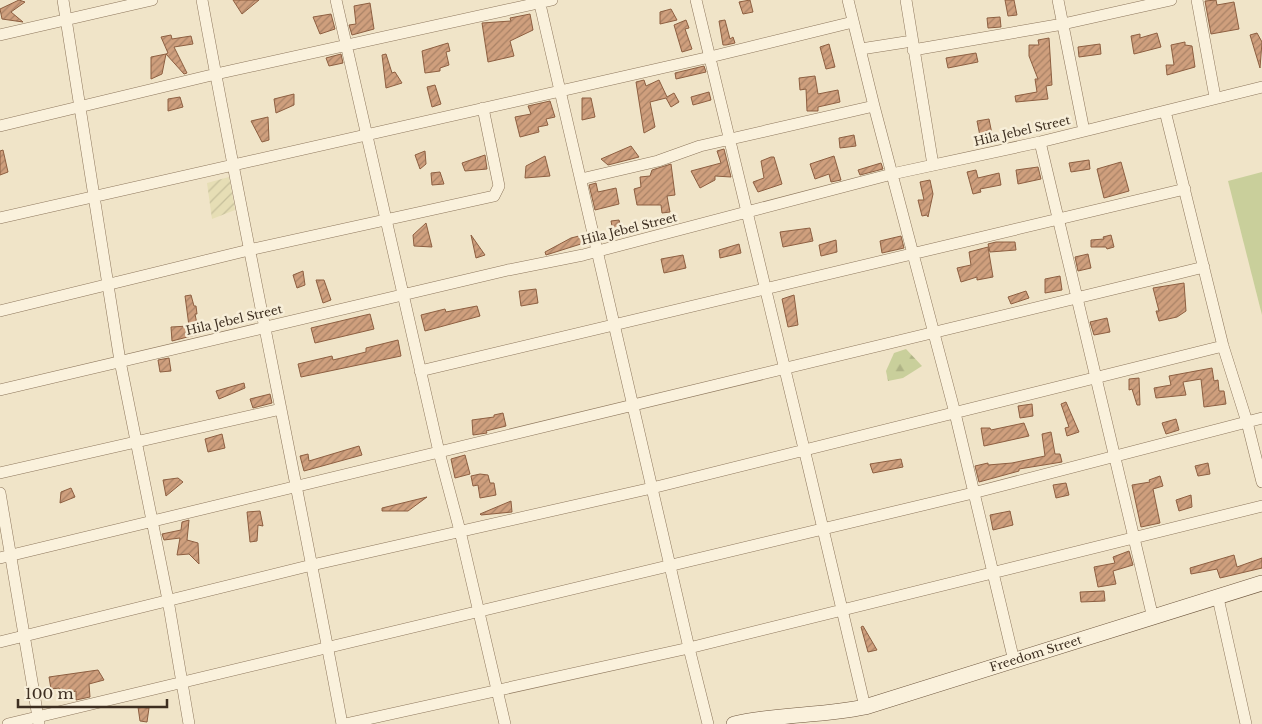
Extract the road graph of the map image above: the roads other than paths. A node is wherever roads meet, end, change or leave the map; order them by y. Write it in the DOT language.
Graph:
graph roads {
  1 [pos="63,0"];
  2 [pos="152,0"];
  3 [pos="202,0"];
  4 [pos="336,0"];
  5 [pos="552,0"];
  6 [pos="696,0"];
  7 [pos="848,0"];
  8 [pos="906,0"];
  9 [pos="1058,0"];
  10 [pos="1171,0"];
  11 [pos="1196,0"];
  12 [pos="539,1"];
  13 [pos="66,20"];
  14 [pos="853,22"];
  15 [pos="1063,24"];
  16 [pos="0,35"];
  17 [pos="346,45"];
  18 [pos="912,45"];
  19 [pos="861,49"];
  20 [pos="710,57"];
  21 [pos="216,74"];
  22 [pos="1262,87"];
  23 [pos="560,90"];
  24 [pos="1216,97"];
  25 [pos="874,106"];
  26 [pos="79,107"];
  27 [pos="483,108"];
  28 [pos="1165,111"];
  29 [pos="0,126"];
  30 [pos="1084,131"];
  31 [pos="366,134"];
  32 [pos="730,139"];
  33 [pos="1040,142"];
  34 [pos="232,164"];
  35 [pos="933,165"];
  36 [pos="892,174"];
  37 [pos="581,179"];
  38 [pos="1185,189"];
  39 [pos="94,196"];
  40 [pos="748,213"];
  41 [pos="0,218"];
  42 [pos="386,219"];
  43 [pos="1060,219"];
  44 [pos="249,250"];
  45 [pos="598,251"];
  46 [pos="914,253"];
  47 [pos="1204,267"];
  48 [pos="107,285"];
  49 [pos="766,290"];
  50 [pos="404,295"];
  51 [pos="1077,298"];
  52 [pos="0,311"];
  53 [pos="615,325"];
  54 [pos="264,327"];
  55 [pos="935,333"];
  56 [pos="1223,346"];
  57 [pos="120,361"];
  58 [pos="784,369"];
  59 [pos="420,371"];
  60 [pos="1096,378"];
  61 [pos="0,390"];
  62 [pos="634,407"];
  63 [pos="281,409"];
  64 [pos="955,413"];
  65 [pos="1262,418"];
  66 [pos="1247,422"];
  67 [pos="136,441"];
  68 [pos="806,450"];
  69 [pos="439,452"];
  70 [pos="1115,457"];
  71 [pos="0,474"];
  72 [pos="1262,482"];
  73 [pos="297,486"];
  74 [pos="652,488"];
  75 [pos="0,493"];
  76 [pos="973,493"];
  77 [pos="1262,506"];
  78 [pos="152,522"];
  79 [pos="824,527"];
  80 [pos="460,531"];
  81 [pos="1133,537"];
  82 [pos="5,557"];
  83 [pos="670,564"];
  84 [pos="312,565"];
  85 [pos="991,572"];
  86 [pos="1262,583"];
  87 [pos="1218,598"];
  88 [pos="168,600"];
  89 [pos="842,609"];
  90 [pos="479,610"];
  91 [pos="1153,618"];
  92 [pos="24,636"];
  93 [pos="0,642"];
  94 [pos="689,648"];
  95 [pos="328,649"];
  96 [pos="1014,661"];
  97 [pos="182,683"];
  98 [pos="497,690"];
  99 [pos="865,707"];
  100 [pos="806,720"];
  101 [pos="39,721"];
  102 [pos="8,724"];
  103 [pos="189,724"];
  104 [pos="344,724"];
  105 [pos="505,724"];
  106 [pos="708,724"];
  107 [pos="734,724"];
  108 [pos="1246,724"];
  1 -- 13 [label="street"];
  2 -- 13 [label="street"];
  3 -- 21 [label="street"];
  4 -- 17 [label="street"];
  5 -- 12 [label="street"];
  6 -- 20 [label="street"];
  7 -- 14 [label="street"];
  8 -- 18 [label="street"];
  9 -- 15 [label="street"];
  10 -- 15 [label="street"];
  11 -- 24 [label="street"];
  12 -- 17 [label="street"];
  12 -- 23 [label="street"];
  13 -- 16 [label="street"];
  13 -- 26 [label="street"];
  14 -- 19 [label="street"];
  14 -- 20 [label="street"];
  15 -- 18 [label="street"];
  15 -- 30 [label="street"];
  17 -- 21 [label="street"];
  17 -- 31 [label="street"];
  18 -- 19 [label="street"];
  18 -- 35 [label="street"];
  19 -- 25 [label="street"];
  20 -- 23 [label="street"];
  20 -- 32 [label="street"];
  21 -- 26 [label="street"];
  21 -- 34 [label="street"];
  22 -- 24 [label="street, Hila Jebel Street"];
  23 -- 27 [label="street"];
  23 -- 37 [label="street"];
  24 -- 28 [label="street, Hila Jebel Street"];
  25 -- 32 [label="street"];
  25 -- 36 [label="street"];
  26 -- 29 [label="street"];
  26 -- 39 [label="street"];
  27 -- 31 [label="street"];
  27 -- 42 [label="street"];
  28 -- 30 [label="street, Hila Jebel Street"];
  28 -- 38 [label="street"];
  30 -- 33 [label="street, Hila Jebel Street"];
  31 -- 34 [label="street"];
  31 -- 42 [label="street"];
  32 -- 37 [label="street"];
  32 -- 40 [label="street"];
  33 -- 35 [label="street, Hila Jebel Street"];
  33 -- 43 [label="street"];
  34 -- 39 [label="street"];
  34 -- 44 [label="street"];
  35 -- 36 [label="street, Hila Jebel Street"];
  36 -- 40 [label="street, Hila Jebel Street"];
  36 -- 46 [label="street"];
  37 -- 45 [label="street"];
  38 -- 43 [label="street"];
  38 -- 47 [label="street"];
  39 -- 41 [label="street"];
  39 -- 48 [label="street"];
  40 -- 45 [label="street, Hila Jebel Street"];
  40 -- 49 [label="street"];
  42 -- 44 [label="street"];
  42 -- 50 [label="street"];
  43 -- 46 [label="street"];
  43 -- 51 [label="street"];
  44 -- 48 [label="street"];
  44 -- 54 [label="street"];
  45 -- 50 [label="street, Hila Jebel Street"];
  45 -- 53 [label="street"];
  46 -- 49 [label="street"];
  46 -- 55 [label="street"];
  47 -- 51 [label="street"];
  47 -- 56 [label="street"];
  48 -- 52 [label="street"];
  48 -- 57 [label="street"];
  49 -- 53 [label="street"];
  49 -- 58 [label="street"];
  50 -- 54 [label="street, Hila Jebel Street"];
  50 -- 59 [label="street"];
  51 -- 55 [label="street"];
  51 -- 60 [label="street"];
  53 -- 59 [label="street"];
  53 -- 62 [label="street"];
  54 -- 57 [label="street, Hila Jebel Street"];
  54 -- 63 [label="street"];
  55 -- 58 [label="street"];
  55 -- 64 [label="street"];
  56 -- 60 [label="street"];
  56 -- 66 [label="street"];
  57 -- 61 [label="street, Hila Jebel Street"];
  57 -- 67 [label="street"];
  58 -- 62 [label="street"];
  58 -- 68 [label="street"];
  59 -- 69 [label="street"];
  60 -- 64 [label="street"];
  60 -- 70 [label="street"];
  62 -- 69 [label="street"];
  62 -- 74 [label="street"];
  63 -- 67 [label="street"];
  63 -- 73 [label="street"];
  64 -- 68 [label="street"];
  64 -- 76 [label="street"];
  65 -- 66 [label="street"];
  66 -- 70 [label="street"];
  66 -- 72 [label="street"];
  67 -- 71 [label="street"];
  67 -- 78 [label="street"];
  68 -- 74 [label="street"];
  68 -- 79 [label="street"];
  69 -- 73 [label="street"];
  69 -- 80 [label="street"];
  70 -- 76 [label="street"];
  70 -- 81 [label="street"];
  73 -- 78 [label="street"];
  73 -- 84 [label="street"];
  74 -- 80 [label="street"];
  74 -- 83 [label="street"];
  75 -- 82 [label="street"];
  76 -- 79 [label="street"];
  76 -- 85 [label="street"];
  77 -- 81 [label="street"];
  78 -- 82 [label="street"];
  78 -- 88 [label="street"];
  79 -- 83 [label="street"];
  79 -- 89 [label="street"];
  80 -- 84 [label="street"];
  80 -- 90 [label="street"];
  81 -- 85 [label="street"];
  81 -- 91 [label="street"];
  82 -- 92 [label="street"];
  83 -- 90 [label="street"];
  83 -- 94 [label="street"];
  84 -- 88 [label="street"];
  84 -- 95 [label="street"];
  85 -- 89 [label="street"];
  85 -- 96 [label="street"];
  86 -- 87 [label="main road, Freedom Street"];
  87 -- 91 [label="main road, Freedom Street"];
  87 -- 108 [label="street"];
  88 -- 92 [label="street"];
  88 -- 97 [label="street"];
  89 -- 94 [label="street"];
  89 -- 99 [label="street"];
  90 -- 95 [label="street"];
  90 -- 98 [label="street"];
  91 -- 96 [label="main road, Freedom Street"];
  92 -- 93 [label="street"];
  92 -- 101 [label="street"];
  94 -- 98 [label="street"];
  94 -- 106 [label="street"];
  95 -- 97 [label="street"];
  95 -- 104 [label="street"];
  96 -- 99 [label="main road, Freedom Street"];
  97 -- 101 [label="street"];
  97 -- 103 [label="street"];
  98 -- 104 [label="street"];
  98 -- 105 [label="street"];
  99 -- 100 [label="main road, Freedom Street"];
  100 -- 107 [label="main road, Freedom Street"];
  101 -- 102 [label="street"];
}
